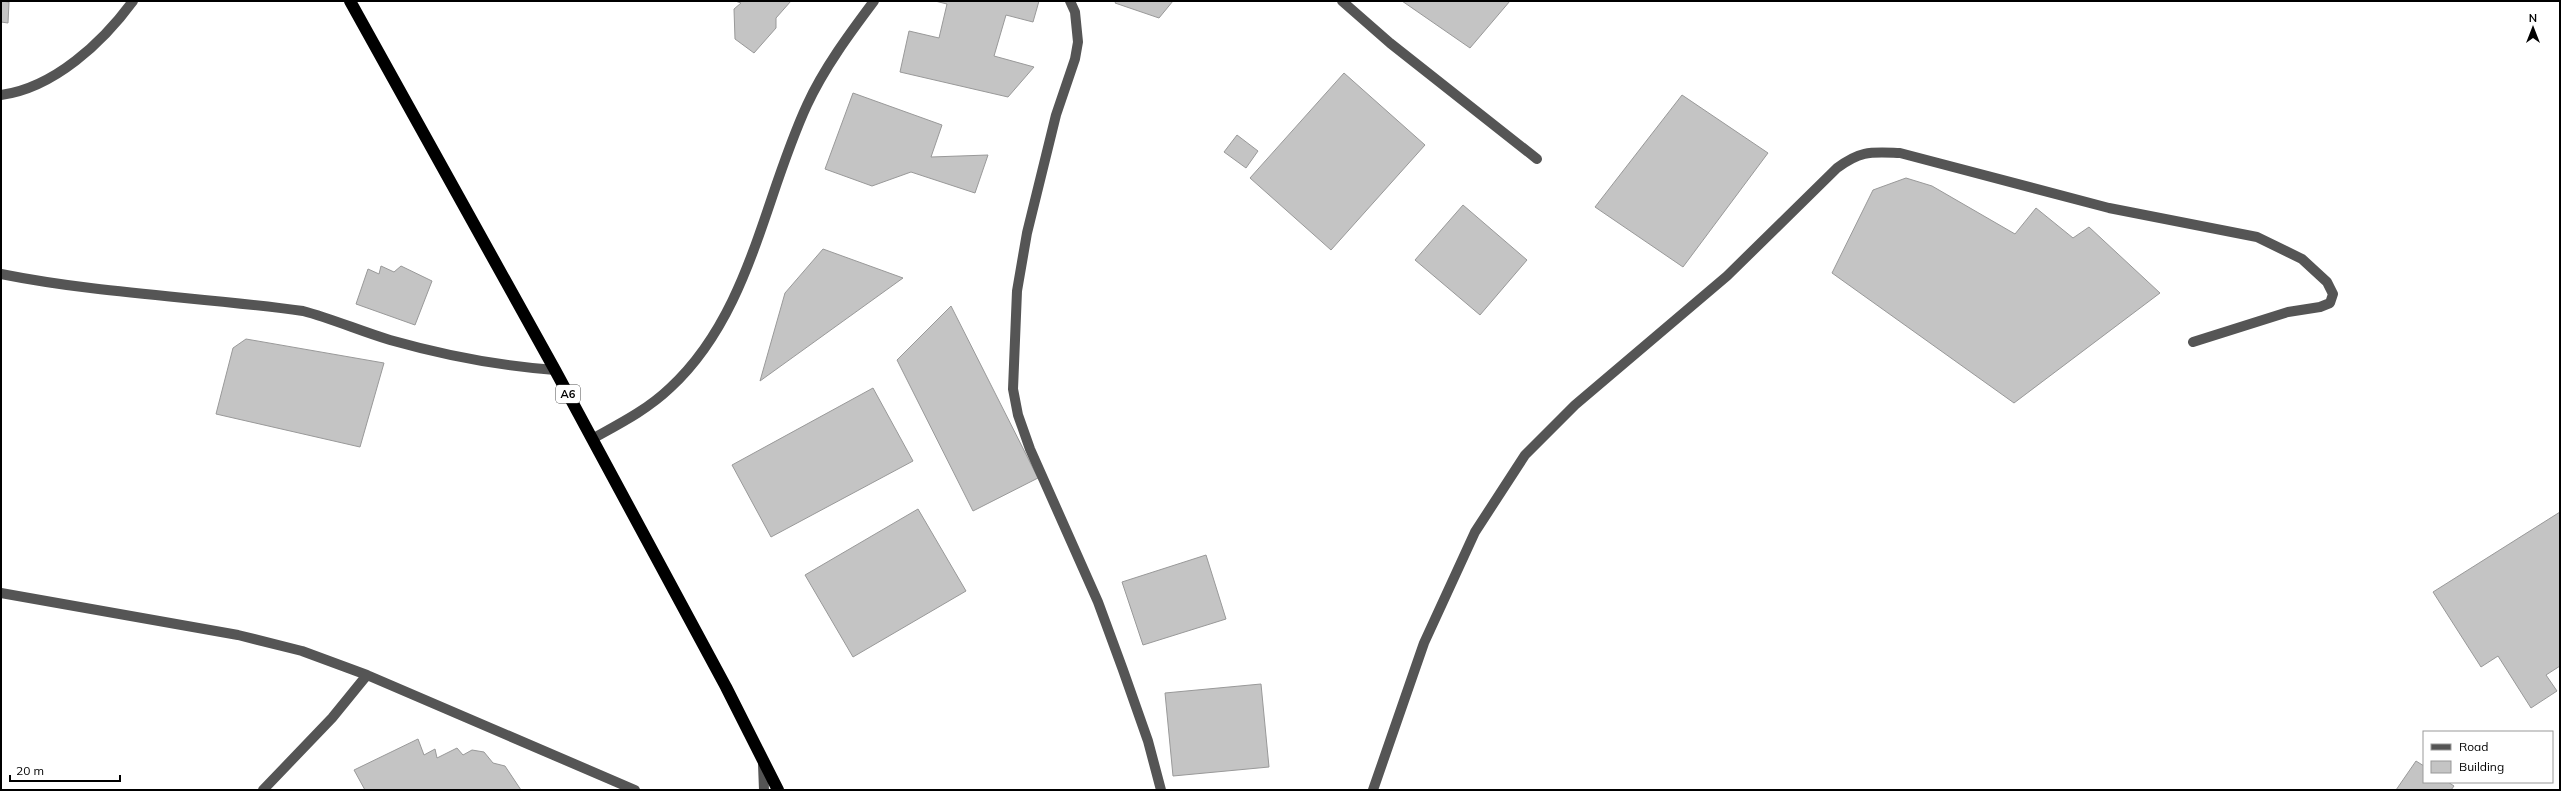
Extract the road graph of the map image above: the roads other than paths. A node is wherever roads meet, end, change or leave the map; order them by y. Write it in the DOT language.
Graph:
graph roads {
  1 [pos="134,1"];
  2 [pos="350,1"];
  3 [pos="874,1"];
  4 [pos="1070,1"];
  5 [pos="1342,1"];
  6 [pos="1,95"];
  7 [pos="1537,159"];
  8 [pos="1,274"];
  9 [pos="2193,342"];
  10 [pos="555,370"];
  11 [pos="592,439"];
  12 [pos="1,594"];
  13 [pos="367,675"];
  14 [pos="763,764"];
  15 [pos="263,790"];
  16 [pos="634,790"];
  17 [pos="764,790"];
  18 [pos="778,790"];
  19 [pos="1161,790"];
  20 [pos="1373,790"];
  1 -- 6 [label="street"];
  2 -- 10 [label="highway, A6"];
  3 -- 11 [label="street"];
  4 -- 19 [label="street"];
  5 -- 7 [label="street"];
  8 -- 10 [label="street"];
  9 -- 20 [label="street"];
  10 -- 11 [label="highway, A6"];
  11 -- 14 [label="highway, A6"];
  12 -- 13 [label="street"];
  13 -- 15 [label="street"];
  13 -- 16 [label="street"];
  14 -- 17 [label="street"];
  14 -- 18 [label="highway, A6"];
}
